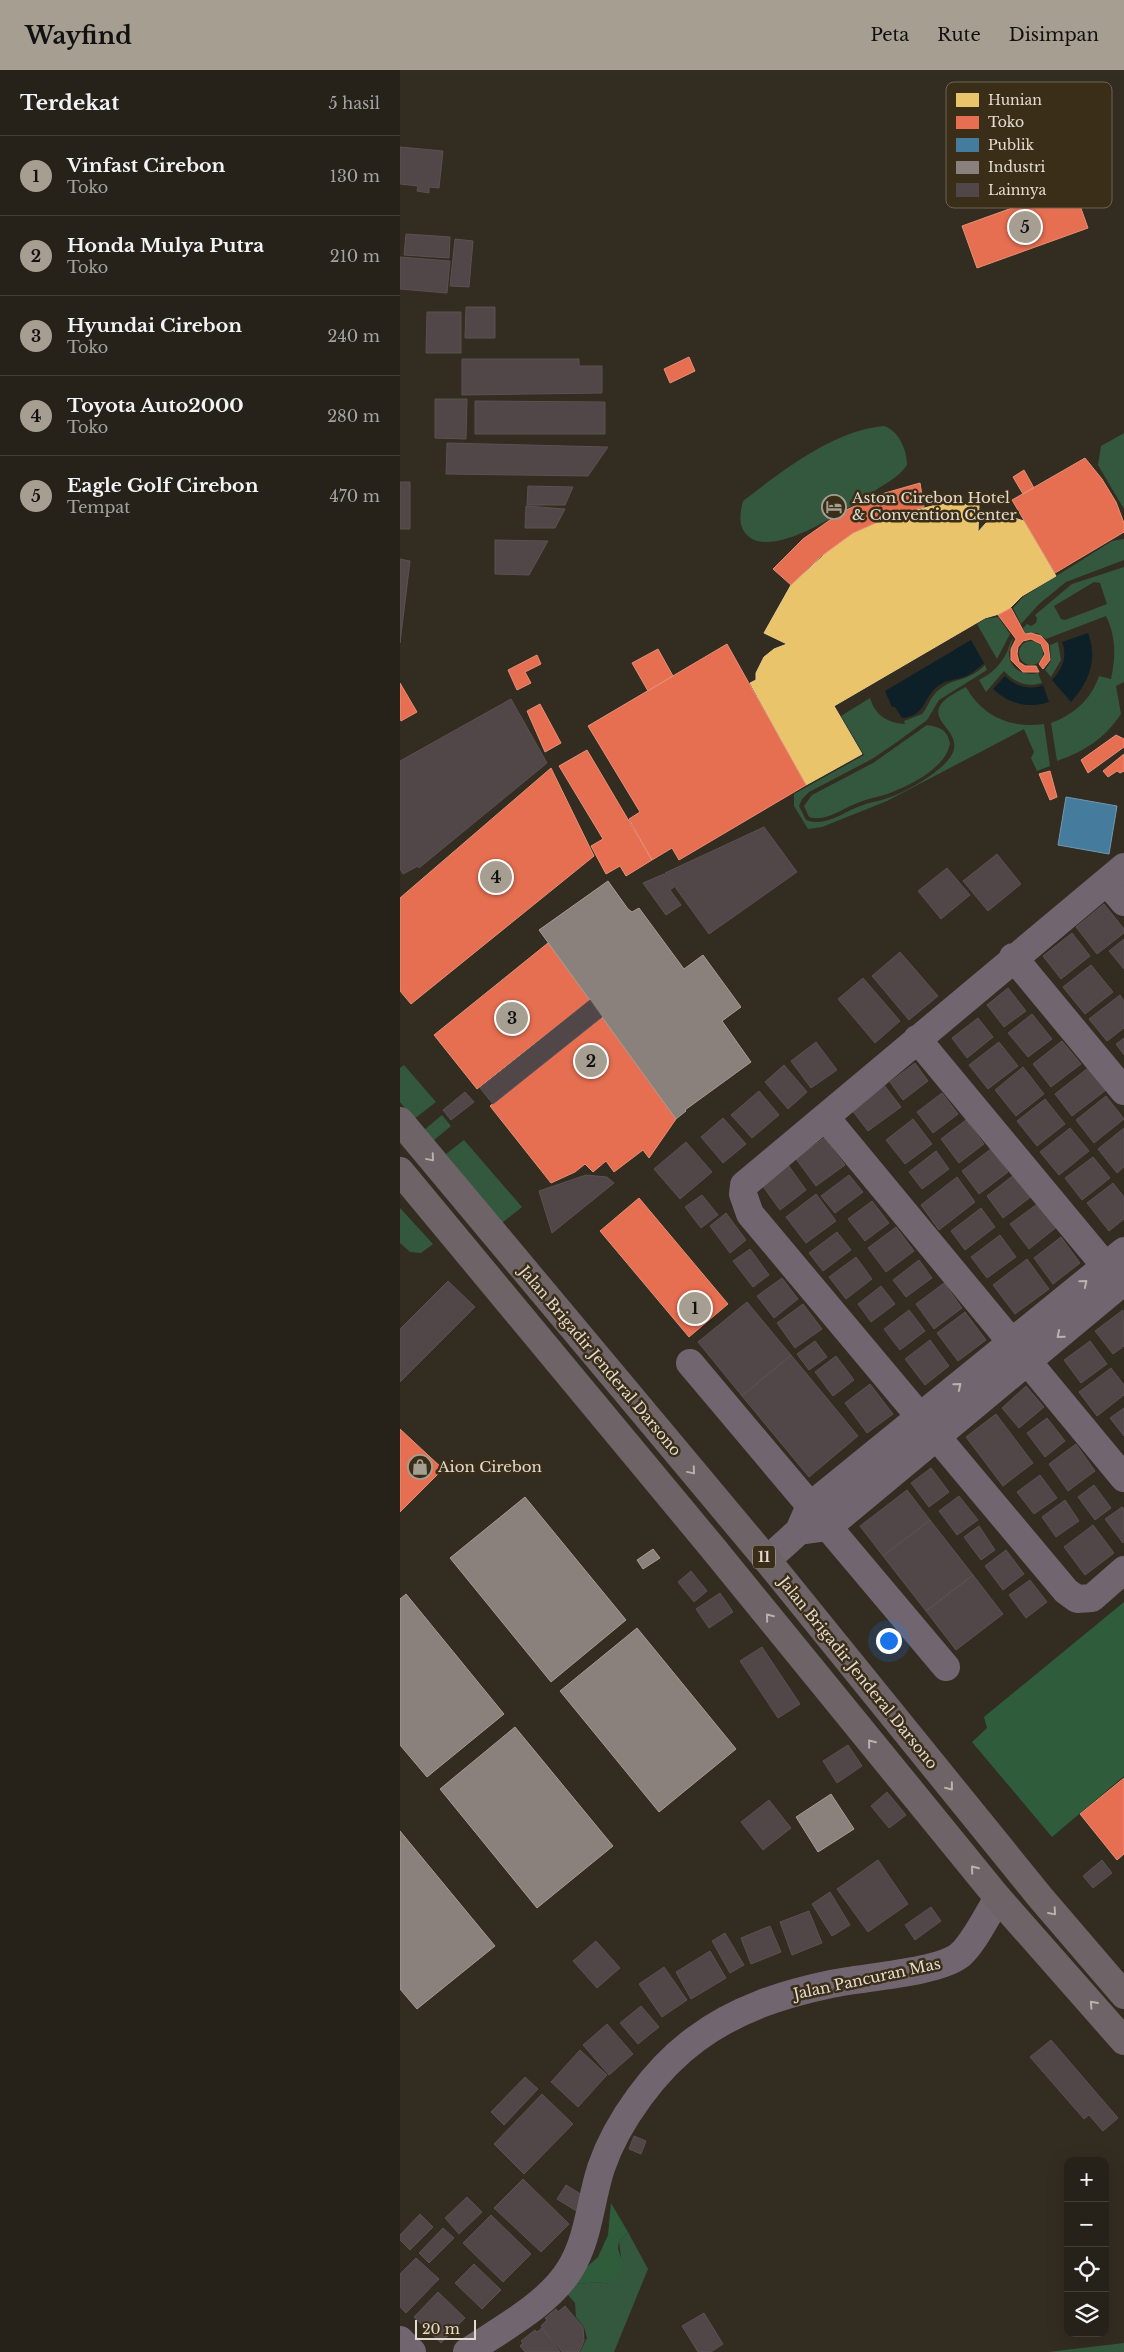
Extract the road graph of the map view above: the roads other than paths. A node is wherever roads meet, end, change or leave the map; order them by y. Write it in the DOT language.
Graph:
graph roads {
  1 [pos="1119,884"];
  2 [pos="1013,957"];
  3 [pos="917,1039"];
  4 [pos="1124,1090"];
  5 [pos="826,1118"];
  6 [pos="400,1121"];
  7 [pos="400,1172"];
  8 [pos="1120,1274"];
  9 [pos="1019,1353"];
  10 [pos="690,1363"];
  11 [pos="929,1426"];
  12 [pos="1124,1478"];
  13 [pos="810,1506"];
  14 [pos="828,1527"];
  15 [pos="799,1531"];
  16 [pos="767,1560"];
  17 [pos="1124,1570"];
  18 [pos="946,1667"];
  19 [pos="998,1898"];
  20 [pos="1124,1995"];
  21 [pos="1124,2041"];
  22 [pos="400,2340"];
  23 [pos="412,2352"];
  24 [pos="467,2352"];
  1 -- 2 [label="street"];
  2 -- 3 [label="street"];
  2 -- 4 [label="street"];
  3 -- 5 [label="street"];
  3 -- 8 [label="street"];
  5 -- 9 [label="street"];
  5 -- 11 [label="street"];
  6 -- 16 [label="highway, Jalan Brigadir Jenderal Darsono / 11, one-way"];
  19 -- 7 [label="highway, 11, one-way"];
  8 -- 9 [label="street"];
  9 -- 11 [label="street"];
  9 -- 12 [label="street"];
  10 -- 13 [label="street"];
  11 -- 13 [label="street"];
  11 -- 14 [label="street"];
  11 -- 17 [label="street"];
  13 -- 14 [label="street"];
  13 -- 15 [label="street"];
  14 -- 15 [label="street"];
  14 -- 18 [label="street"];
  15 -- 16 [label="street"];
  16 -- 20 [label="highway, Jalan Brigadir Jenderal Darsono / 11, one-way"];
  21 -- 19 [label="highway, 11, one-way"];
  19 -- 24 [label="street, Jalan Pancuran Mas"];
  22 -- 23 [label="street"];
}
